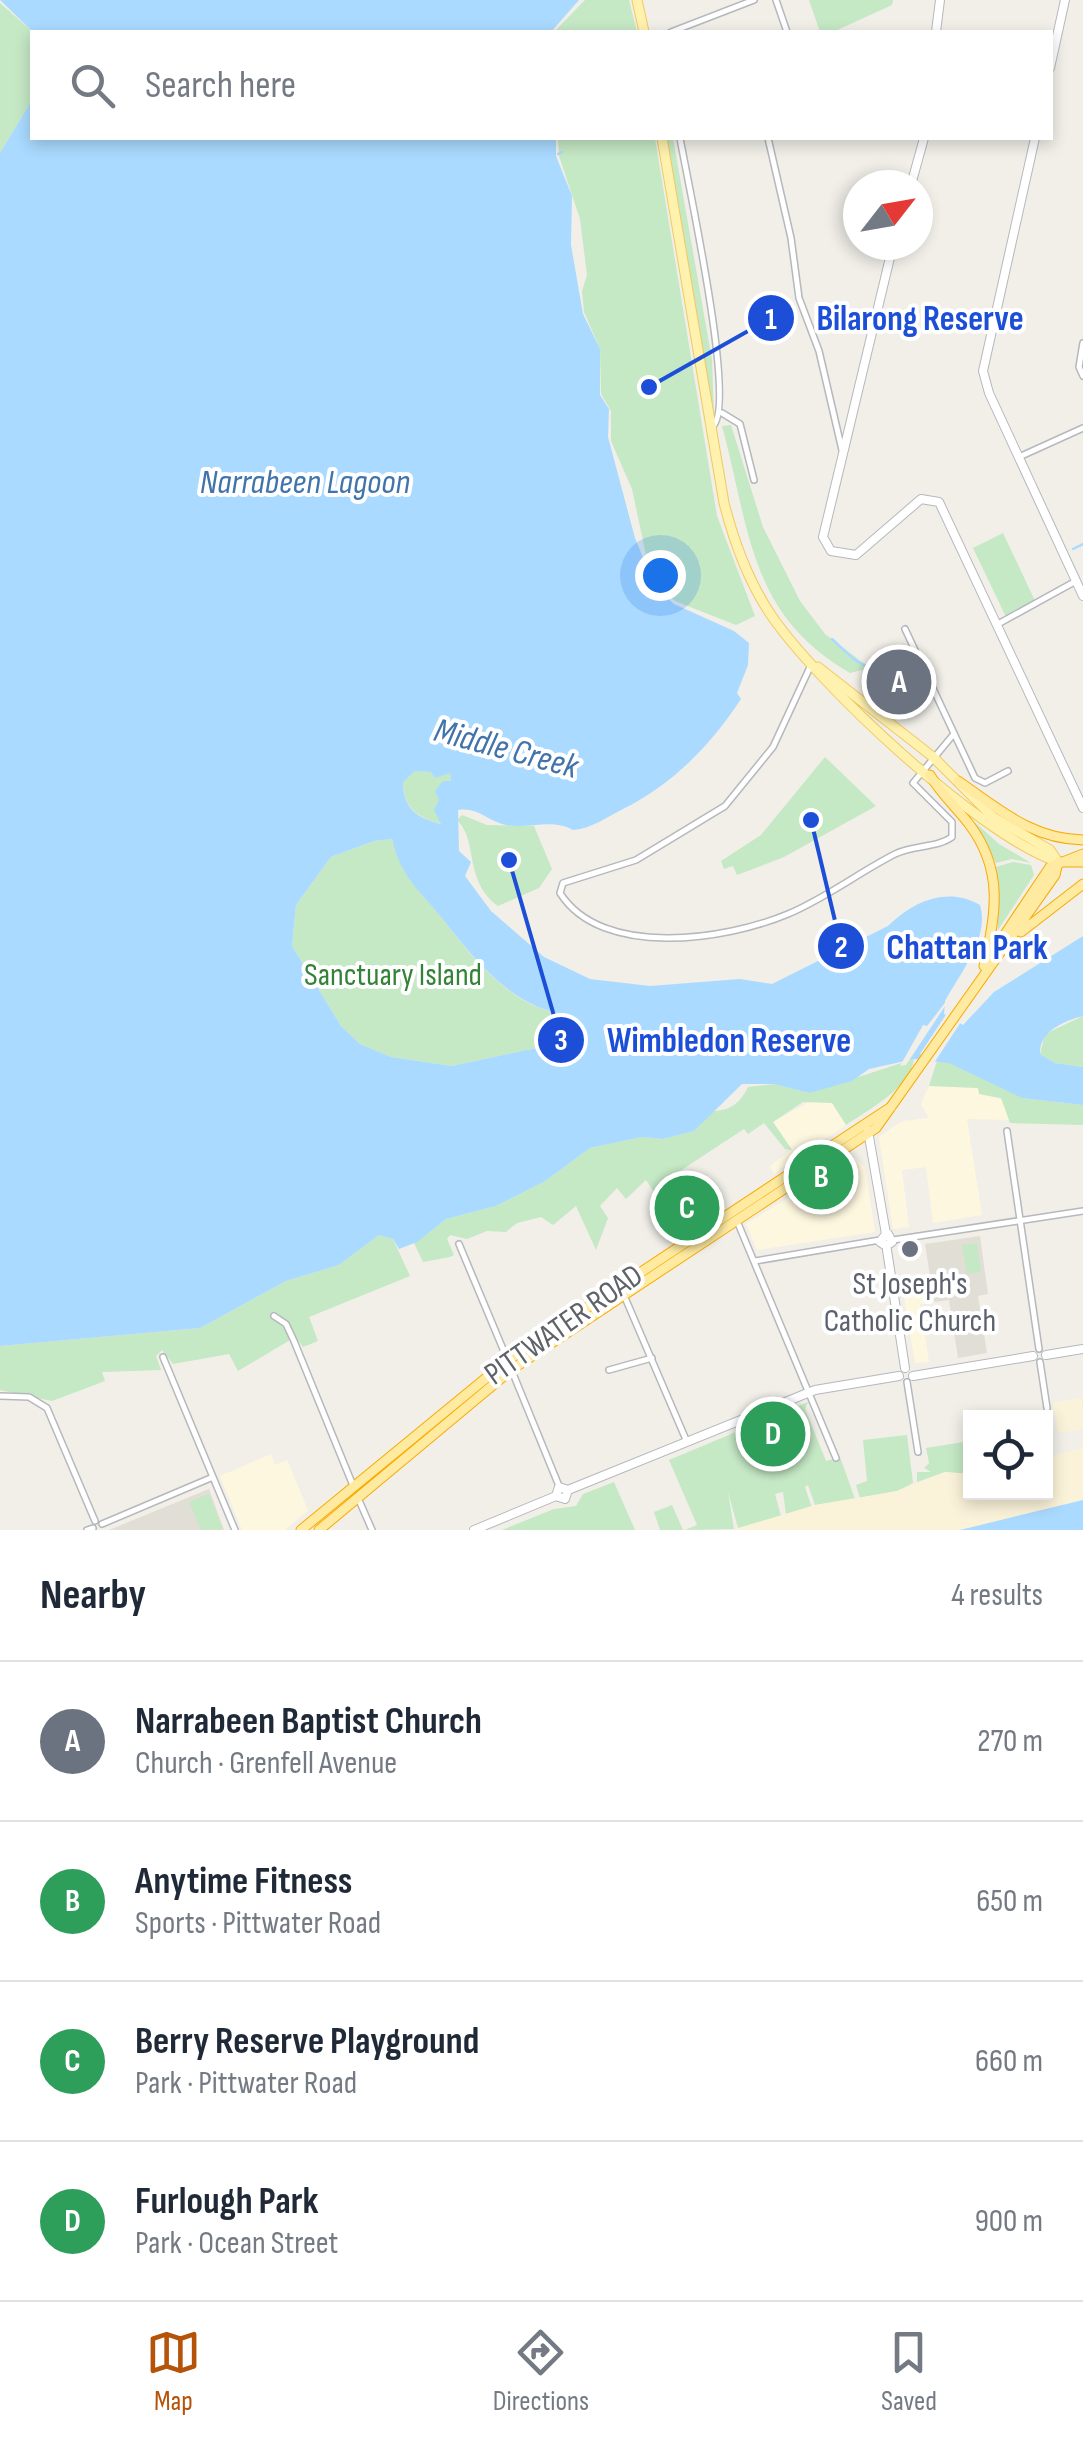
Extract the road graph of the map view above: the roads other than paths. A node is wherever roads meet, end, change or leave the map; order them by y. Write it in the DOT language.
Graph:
graph roads {
  1 [pos="637,0"];
  2 [pos="754,0"];
  3 [pos="776,0"];
  4 [pos="940,0"];
  5 [pos="1065,0"];
  6 [pos="644,30"];
  7 [pos="677,30"];
  8 [pos="786,30"];
  9 [pos="936,30"];
  10 [pos="1053,54"];
  11 [pos="662,140"];
  12 [pos="680,140"];
  13 [pos="768,140"];
  14 [pos="923,140"];
  15 [pos="1035,140"];
  16 [pos="915,170"];
  17 [pos="889,260"];
  18 [pos="1083,344"];
  19 [pos="1083,376"];
  20 [pos="722,412"];
  21 [pos="710,426"];
  22 [pos="1083,428"];
  23 [pos="842,450"];
  24 [pos="1018,457"];
  25 [pos="754,480"];
  26 [pos="1076,581"];
  27 [pos="1083,596"];
  28 [pos="998,624"];
  29 [pos="905,630"];
  30 [pos="812,663"];
  31 [pos="846,685"];
  32 [pos="842,696"];
  33 [pos="953,734"];
  34 [pos="933,757"];
  35 [pos="1008,771"];
  36 [pos="926,772"];
  37 [pos="958,780"];
  38 [pos="1083,808"];
  39 [pos="1083,840"];
  40 [pos="1083,854"];
  41 [pos="1058,862"];
  42 [pos="1083,862"];
  43 [pos="1083,884"];
  44 [pos="1012,941"];
  45 [pos="984,966"];
  46 [pos="973,990"];
  47 [pos="891,1107"];
  48 [pos="865,1122"];
  49 [pos="1006,1131"];
  50 [pos="868,1134"];
  51 [pos="1083,1211"];
  52 [pos="1020,1220"];
  53 [pos="737,1221"];
  54 [pos="887,1241"];
  55 [pos="459,1244"];
  56 [pos="754,1261"];
  57 [pos="622,1290"];
  58 [pos="274,1316"];
  59 [pos="1083,1349"];
  60 [pos="1040,1356"];
  61 [pos="163,1357"];
  62 [pos="652,1358"];
  63 [pos="510,1366"];
  64 [pos="609,1370"];
  65 [pos="906,1376"];
  66 [pos="809,1392"];
  67 [pos="0,1396"];
  68 [pos="1048,1408"];
  69 [pos="687,1442"];
  70 [pos="918,1452"];
  71 [pos="836,1458"];
  72 [pos="213,1477"];
  73 [pos="561,1491"];
  74 [pos="356,1492"];
  75 [pos="95,1527"];
  76 [pos="235,1530"];
  77 [pos="301,1530"];
  78 [pos="319,1530"];
  79 [pos="372,1530"];
  80 [pos="474,1530"];
  1 -- 6 [label="main road"];
  2 -- 7 [label="street"];
  3 -- 8 [label="street"];
  4 -- 9 [label="street"];
  5 -- 10 [label="street"];
  11 -- 21 [label="main road"];
  12 -- 20 [label="street"];
  13 -- 23 [label="street"];
  14 -- 16 [label="street"];
  15 -- 24 [label="street"];
  17 -- 23 [label="street"];
  18 -- 19 [label="street"];
  20 -- 21 [label="street"];
  20 -- 25 [label="street"];
  21 -- 30 [label="main road"];
  22 -- 24 [label="street"];
  23 -- 28 [label="street"];
  24 -- 26 [label="street"];
  26 -- 27 [label="street"];
  26 -- 28 [label="street"];
  28 -- 38 [label="street"];
  29 -- 33 [label="street"];
  30 -- 31 [label="main road"];
  30 -- 32 [label="main road"];
  30 -- 36 [label="street"];
  31 -- 32 [label="main road"];
  31 -- 34 [label="main road"];
  32 -- 36 [label="main road"];
  33 -- 34 [label="street"];
  33 -- 35 [label="street"];
  34 -- 36 [label="street"];
  34 -- 37 [label="main road"];
  36 -- 41 [label="main road"];
  36 -- 45 [label="highway"];
  37 -- 39 [label="highway"];
  37 -- 41 [label="main road"];
  40 -- 41 [label="highway"];
  41 -- 42 [label="highway"];
  41 -- 44 [label="highway, PITTWATER ROAD"];
  41 -- 45 [label="highway, PITTWATER ROAD"];
  43 -- 44 [label="highway, PITTWATER ROAD"];
  44 -- 46 [label="highway, PITTWATER ROAD"];
  45 -- 46 [label="highway, PITTWATER ROAD"];
  46 -- 47 [label="highway, PITTWATER ROAD"];
  47 -- 48 [label="highway, PITTWATER ROAD"];
  47 -- 50 [label="highway, PITTWATER ROAD"];
  48 -- 50 [label="street"];
  48 -- 57 [label="highway, PITTWATER ROAD"];
  49 -- 52 [label="street"];
  50 -- 53 [label="highway, PITTWATER ROAD"];
  50 -- 54 [label="street"];
  51 -- 52 [label="street"];
  52 -- 54 [label="street"];
  52 -- 60 [label="street"];
  53 -- 56 [label="street"];
  53 -- 57 [label="highway, PITTWATER ROAD"];
  54 -- 56 [label="street"];
  54 -- 65 [label="street"];
  55 -- 63 [label="street"];
  56 -- 66 [label="street"];
  57 -- 62 [label="street"];
  57 -- 63 [label="highway, PITTWATER ROAD"];
  58 -- 74 [label="street"];
  59 -- 60 [label="street"];
  60 -- 65 [label="street"];
  60 -- 68 [label="street"];
  61 -- 72 [label="street"];
  62 -- 64 [label="street"];
  62 -- 69 [label="street"];
  63 -- 73 [label="street"];
  63 -- 74 [label="highway, PITTWATER ROAD"];
  65 -- 66 [label="street"];
  65 -- 70 [label="street"];
  66 -- 69 [label="street"];
  66 -- 71 [label="street"];
  67 -- 75 [label="street"];
  69 -- 73 [label="street"];
  72 -- 75 [label="street"];
  72 -- 76 [label="street"];
  73 -- 80 [label="street"];
  74 -- 77 [label="highway, PITTWATER ROAD"];
  74 -- 78 [label="highway, PITTWATER ROAD"];
  74 -- 79 [label="street"];
}
